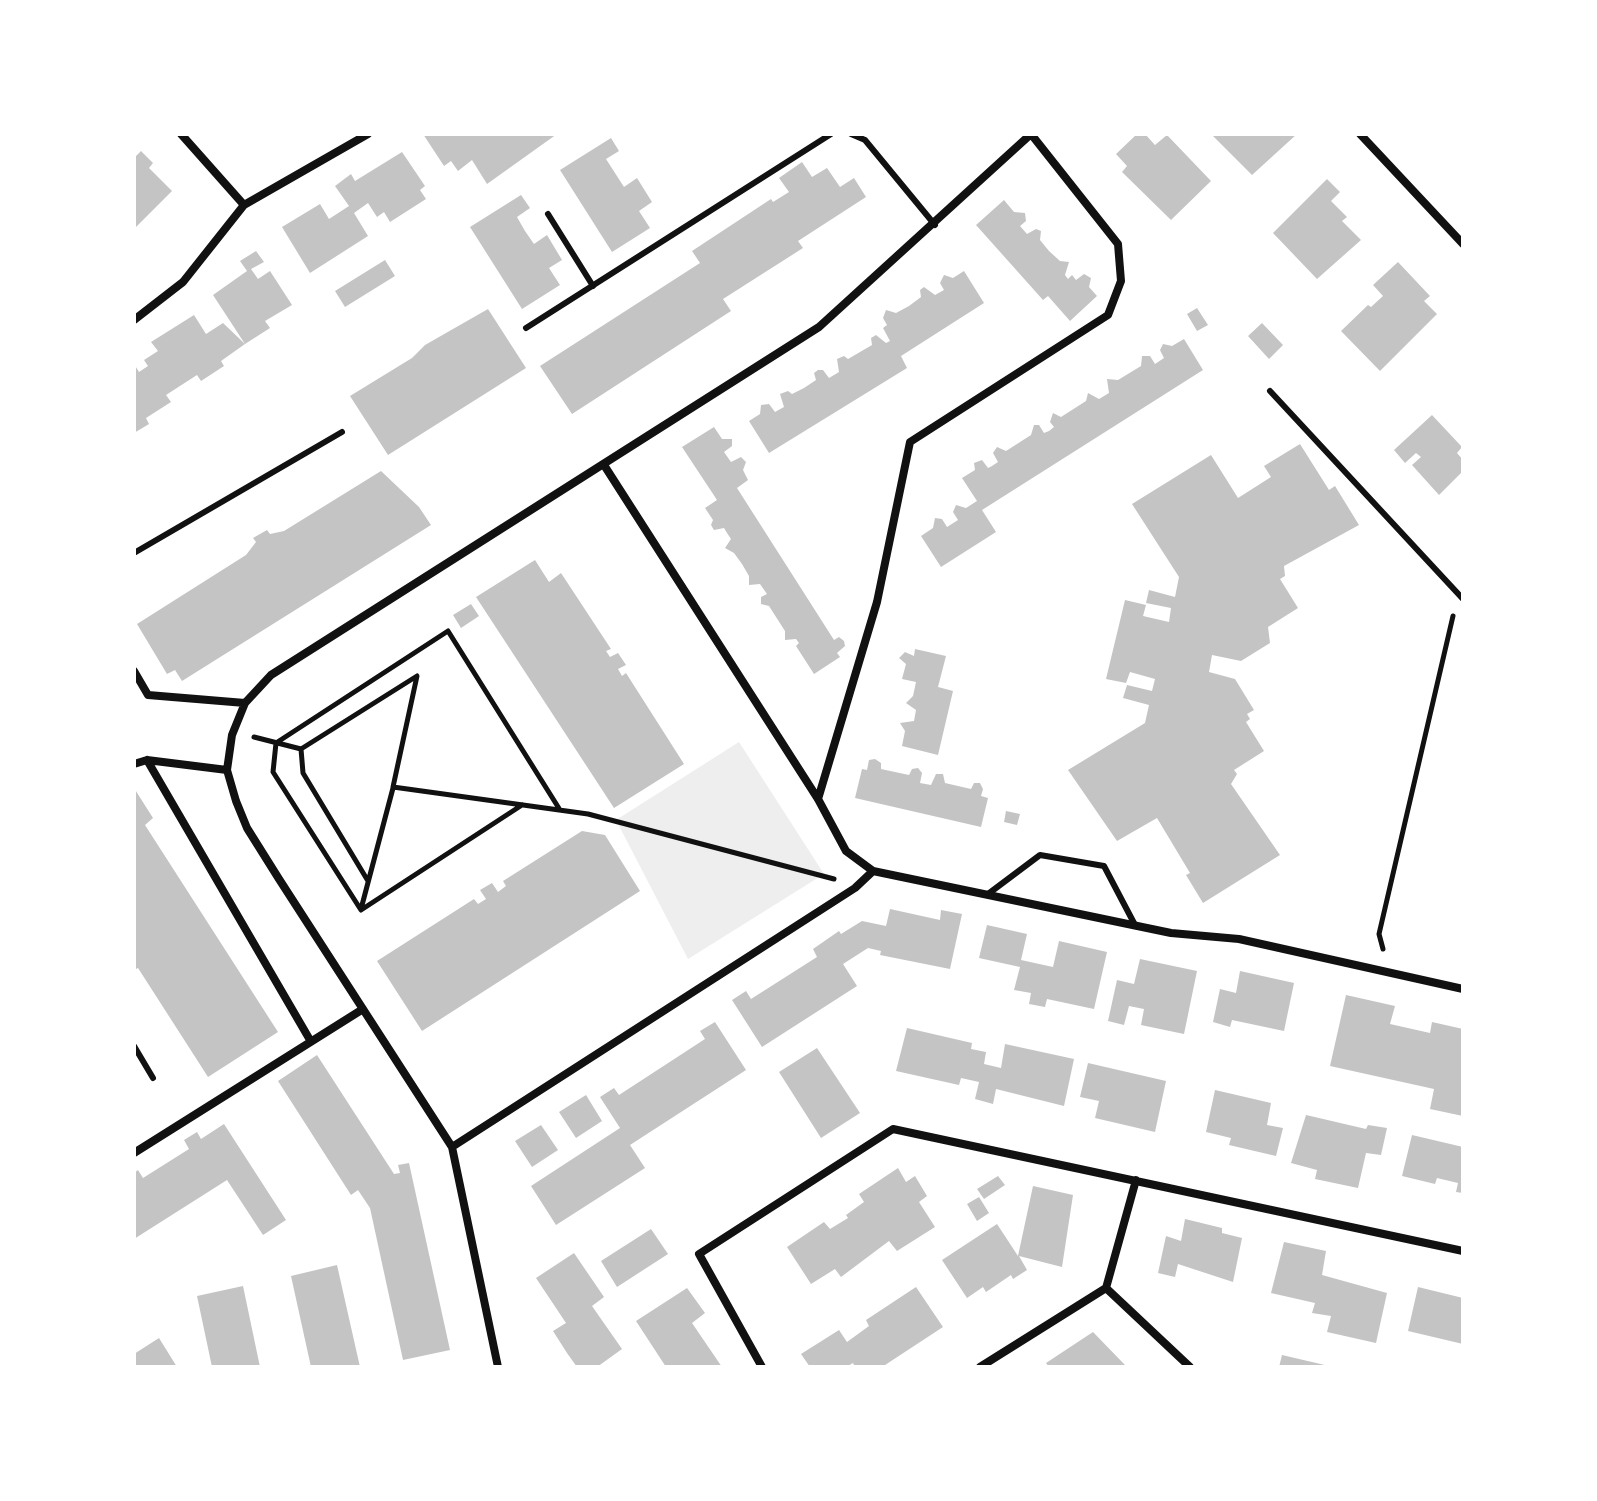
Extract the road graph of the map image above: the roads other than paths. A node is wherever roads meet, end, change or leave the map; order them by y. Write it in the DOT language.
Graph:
graph roads {
  1 [pos="181,134"];
  2 [pos="368,134"];
  3 [pos="831,134"];
  4 [pos="851,134"];
  5 [pos="1031,134"];
  6 [pos="1360,134"];
  7 [pos="244,205"];
  8 [pos="548,214"];
  9 [pos="935,225"];
  10 [pos="1463,244"];
  11 [pos="593,286"];
  12 [pos="134,320"];
  13 [pos="526,328"];
  14 [pos="1270,391"];
  15 [pos="342,432"];
  16 [pos="604,465"];
  17 [pos="134,553"];
  18 [pos="1461,596"];
  19 [pos="134,671"];
  20 [pos="245,703"];
  21 [pos="147,760"];
  22 [pos="134,764"];
  23 [pos="227,770"];
  24 [pos="818,799"];
  25 [pos="873,871"];
  26 [pos="988,894"];
  27 [pos="1135,925"];
  28 [pos="1463,989"];
  29 [pos="363,1009"];
  30 [pos="310,1040"];
  31 [pos="134,1046"];
  32 [pos="153,1078"];
  33 [pos="452,1147"];
  34 [pos="134,1153"];
  35 [pos="1136,1180"];
  36 [pos="1463,1251"];
  37 [pos="1106,1288"];
  38 [pos="498,1367"];
  39 [pos="762,1367"];
  40 [pos="980,1367"];
  41 [pos="1190,1367"];
  1 -- 7 [label="street"];
  2 -- 7 [label="street"];
  3 -- 11 [label="lane"];
  4 -- 9 [label="lane"];
  5 -- 9 [label="street"];
  5 -- 24 [label="street"];
  6 -- 10 [label="street"];
  7 -- 12 [label="street"];
  8 -- 11 [label="lane"];
  9 -- 16 [label="street"];
  11 -- 13 [label="lane"];
  14 -- 18 [label="lane"];
  15 -- 17 [label="lane"];
  16 -- 20 [label="street"];
  16 -- 24 [label="street"];
  19 -- 20 [label="street"];
  20 -- 23 [label="street"];
  21 -- 22 [label="street"];
  21 -- 23 [label="street"];
  21 -- 30 [label="street"];
  23 -- 29 [label="street"];
  24 -- 25 [label="street"];
  25 -- 26 [label="street"];
  25 -- 33 [label="street"];
  26 -- 27 [label="street"];
  26 -- 27 [label="lane"];
  27 -- 28 [label="street"];
  29 -- 30 [label="street"];
  29 -- 33 [label="street"];
  30 -- 34 [label="street"];
  31 -- 32 [label="lane"];
  33 -- 38 [label="street"];
  35 -- 36 [label="street"];
  35 -- 37 [label="street"];
  35 -- 39 [label="street"];
  37 -- 40 [label="street"];
  37 -- 41 [label="street"];
}
